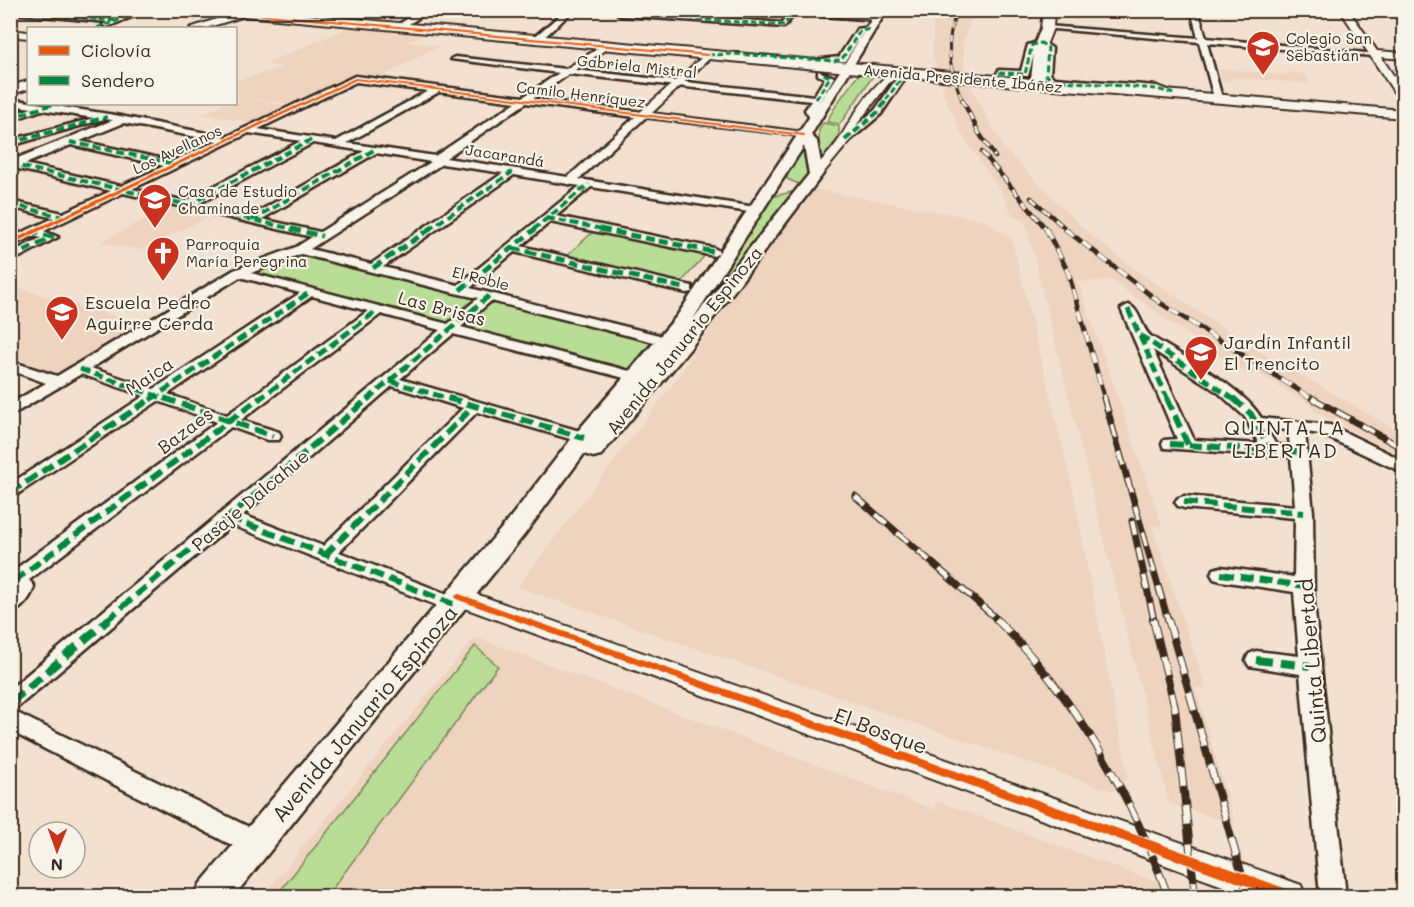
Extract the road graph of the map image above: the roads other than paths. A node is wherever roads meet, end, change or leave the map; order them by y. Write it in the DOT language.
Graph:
graph roads {
  1 [pos="146,10"];
  2 [pos="221,10"];
  3 [pos="428,10"];
  4 [pos="572,10"];
  5 [pos="699,10"];
  6 [pos="705,10"];
  7 [pos="783,10"];
  8 [pos="1039,10"];
  9 [pos="1049,10"];
  10 [pos="1194,10"];
  11 [pos="1344,10"];
  12 [pos="1351,10"];
  13 [pos="13,11"];
  14 [pos="794,11"];
  15 [pos="247,12"];
  16 [pos="625,13"];
  17 [pos="880,14"];
  18 [pos="1399,14"];
  19 [pos="695,19"];
  20 [pos="116,21"];
  21 [pos="1404,23"];
  22 [pos="100,27"];
  23 [pos="199,27"];
  24 [pos="398,27"];
  25 [pos="871,28"];
  26 [pos="1047,28"];
  27 [pos="10,33"];
  28 [pos="27,35"];
  29 [pos="536,40"];
  30 [pos="1202,40"];
  31 [pos="1041,43"];
  32 [pos="605,46"];
  33 [pos="1373,54"];
  34 [pos="708,56"];
  35 [pos="1404,56"];
  36 [pos="455,59"];
  37 [pos="848,68"];
  38 [pos="567,71"];
  39 [pos="821,72"];
  40 [pos="999,73"];
  41 [pos="899,76"];
  42 [pos="355,79"];
  43 [pos="677,84"];
  44 [pos="1037,84"];
  45 [pos="27,85"];
  46 [pos="438,89"];
  47 [pos="10,92"];
  48 [pos="1174,94"];
  49 [pos="1218,98"];
  50 [pos="816,99"];
  51 [pos="1404,99"];
  52 [pos="525,100"];
  53 [pos="10,102"];
  54 [pos="27,105"];
  55 [pos="29,105"];
  56 [pos="49,105"];
  57 [pos="42,107"];
  58 [pos="1404,112"];
  59 [pos="643,115"];
  60 [pos="107,117"];
  61 [pos="10,118"];
  62 [pos="814,118"];
  63 [pos="123,120"];
  64 [pos="249,130"];
  65 [pos="804,135"];
  66 [pos="227,140"];
  67 [pos="311,140"];
  68 [pos="70,142"];
  69 [pos="10,143"];
  70 [pos="337,144"];
  71 [pos="374,150"];
  72 [pos="438,160"];
  73 [pos="13,164"];
  74 [pos="176,165"];
  75 [pos="512,172"];
  76 [pos="816,174"];
  77 [pos="570,181"];
  78 [pos="589,184"];
  79 [pos="123,190"];
  80 [pos="10,204"];
  81 [pos="188,205"];
  82 [pos="755,210"];
  83 [pos="64,217"];
  84 [pos="548,218"];
  85 [pos="252,220"];
  86 [pos="33,232"];
  87 [pos="322,236"];
  88 [pos="10,243"];
  89 [pos="512,248"];
  90 [pos="300,250"];
  91 [pos="714,252"];
  92 [pos="10,258"];
  93 [pos="373,268"];
  94 [pos="238,273"];
  95 [pos="687,289"];
  96 [pos="460,290"];
  97 [pos="310,292"];
  98 [pos="489,296"];
  99 [pos="1128,309"];
  100 [pos="378,310"];
  101 [pos="452,329"];
  102 [pos="1140,335"];
  103 [pos="654,338"];
  104 [pos="10,365"];
  105 [pos="80,369"];
  106 [pos="636,377"];
  107 [pos="59,381"];
  108 [pos="390,381"];
  109 [pos="155,395"];
  110 [pos="474,406"];
  111 [pos="10,411"];
  112 [pos="229,421"];
  113 [pos="1255,422"];
  114 [pos="1296,424"];
  115 [pos="273,436"];
  116 [pos="584,438"];
  117 [pos="1170,444"];
  118 [pos="1188,445"];
  119 [pos="1270,450"];
  120 [pos="1299,452"];
  121 [pos="1404,468"];
  122 [pos="10,493"];
  123 [pos="1184,502"];
  124 [pos="1304,513"];
  125 [pos="229,517"];
  126 [pos="515,529"];
  127 [pos="325,555"];
  128 [pos="1221,574"];
  129 [pos="12,580"];
  130 [pos="1304,586"];
  131 [pos="456,601"];
  132 [pos="10,606"];
  133 [pos="1256,660"];
  134 [pos="1310,666"];
  135 [pos="10,703"];
  136 [pos="10,720"];
  137 [pos="256,844"];
  138 [pos="212,897"];
  139 [pos="1290,897"];
  140 [pos="1333,897"];
  1 -- 20 [label="street"];
  2 -- 15 [label="street, Avenida Presidente Ibáñez"];
  3 -- 24 [label="street"];
  4 -- 29 [label="street"];
  5 -- 19 [label="street"];
  6 -- 19 [label="street"];
  7 -- 14 [label="street"];
  8 -- 31 [label="main road"];
  9 -- 26 [label="main road"];
  10 -- 30 [label="street"];
  11 -- 33 [label="street"];
  12 -- 18 [label="street"];
  13 -- 20 [label="street"];
  14 -- 17 [label="street"];
  14 -- 19 [label="street"];
  15 -- 23 [label="main road"];
  15 -- 24 [label="main road, Avenida Presidente Ibáñez"];
  16 -- 19 [label="street"];
  17 -- 25 [label="main road, Avenida Januario Espinoza"];
  18 -- 21 [label="street"];
  20 -- 22 [label="street"];
  24 -- 29 [label="main road, Avenida Presidente Ibáñez"];
  25 -- 34 [label="street, Avenida Presidente Ibáñez"];
  25 -- 37 [label="main road, Avenida Januario Espinoza"];
  26 -- 30 [label="street"];
  26 -- 31 [label="main road"];
  27 -- 28 [label="street"];
  29 -- 32 [label="main road, Avenida Presidente Ibáñez"];
  30 -- 33 [label="street"];
  30 -- 49 [label="street"];
  31 -- 40 [label="street"];
  31 -- 44 [label="main road"];
  31 -- 48 [label="street"];
  32 -- 34 [label="main road, Avenida Presidente Ibáñez"];
  32 -- 38 [label="street"];
  33 -- 35 [label="street"];
  33 -- 51 [label="street"];
  34 -- 37 [label="main road, Avenida Presidente Ibáñez"];
  34 -- 43 [label="street"];
  36 -- 38 [label="street, Gabriela Mistral"];
  37 -- 41 [label="main road, Avenida Presidente Ibáñez"];
  37 -- 62 [label="main road, Avenida Januario Espinoza"];
  38 -- 43 [label="street, Gabriela Mistral"];
  38 -- 52 [label="street"];
  39 -- 50 [label="street"];
  41 -- 44 [label="main road, Avenida Presidente Ibáñez"];
  41 -- 76 [label="street"];
  42 -- 46 [label="street, Camilo Henríquez"];
  42 -- 64 [label="street, Los Avellanos"];
  43 -- 50 [label="street, Gabriela Mistral"];
  43 -- 59 [label="street"];
  44 -- 48 [label="main road, Avenida Presidente Ibáñez"];
  45 -- 47 [label="main road"];
  46 -- 52 [label="street, Camilo Henríquez"];
  46 -- 70 [label="street"];
  48 -- 49 [label="main road, Avenida Presidente Ibáñez"];
  49 -- 58 [label="main road, Avenida Presidente Ibáñez"];
  50 -- 62 [label="street"];
  52 -- 59 [label="street, Camilo Henríquez"];
  52 -- 72 [label="street"];
  53 -- 54 [label="street"];
  55 -- 57 [label="street"];
  56 -- 57 [label="street"];
  57 -- 60 [label="street"];
  57 -- 61 [label="street"];
  59 -- 65 [label="street, Camilo Henríquez"];
  59 -- 77 [label="street"];
  60 -- 63 [label="street"];
  60 -- 69 [label="street"];
  62 -- 65 [label="main road, Avenida Januario Espinoza"];
  63 -- 66 [label="street"];
  63 -- 68 [label="street"];
  64 -- 66 [label="street, Los Avellanos"];
  64 -- 67 [label="street, Jacarandá"];
  65 -- 76 [label="main road"];
  65 -- 82 [label="main road, Avenida Januario Espinoza"];
  66 -- 74 [label="street, Los Avellanos"];
  67 -- 70 [label="street, Jacarandá"];
  67 -- 81 [label="street"];
  68 -- 73 [label="street"];
  68 -- 74 [label="street"];
  70 -- 71 [label="street, Jacarandá"];
  71 -- 72 [label="street, Jacarandá"];
  71 -- 85 [label="street"];
  72 -- 75 [label="street, Jacarandá"];
  72 -- 87 [label="street"];
  73 -- 79 [label="street"];
  74 -- 79 [label="street, Los Avellanos"];
  75 -- 77 [label="street, Jacarandá"];
  75 -- 93 [label="street"];
  76 -- 126 [label="main road, Avenida Januario Espinoza"];
  77 -- 78 [label="street, Jacarandá"];
  78 -- 82 [label="street, Jacarandá"];
  78 -- 84 [label="street"];
  79 -- 81 [label="street"];
  79 -- 83 [label="street, Los Avellanos"];
  80 -- 83 [label="street"];
  81 -- 85 [label="street"];
  82 -- 106 [label="main road, Avenida Januario Espinoza"];
  83 -- 86 [label="street, Los Avellanos"];
  84 -- 89 [label="street"];
  84 -- 91 [label="street"];
  85 -- 87 [label="street"];
  86 -- 88 [label="street, Los Avellanos"];
  86 -- 92 [label="street"];
  87 -- 90 [label="street"];
  89 -- 95 [label="street"];
  89 -- 96 [label="street"];
  90 -- 93 [label="street, El Roble"];
  90 -- 94 [label="street"];
  93 -- 96 [label="street, El Roble"];
  94 -- 97 [label="street, Las Brisas"];
  94 -- 105 [label="street"];
  96 -- 98 [label="street, El Roble"];
  97 -- 100 [label="street, Las Brisas"];
  97 -- 109 [label="street, Maica"];
  98 -- 101 [label="street, Pasaje Dalcahue"];
  98 -- 103 [label="street, El Roble"];
  99 -- 102 [label="street"];
  100 -- 101 [label="street, Las Brisas"];
  100 -- 112 [label="street, Bazaes"];
  101 -- 106 [label="street, Las Brisas"];
  101 -- 108 [label="street, Pasaje Dalcahue"];
  102 -- 113 [label="street"];
  102 -- 118 [label="street"];
  104 -- 107 [label="street"];
  105 -- 107 [label="street"];
  105 -- 109 [label="street"];
  106 -- 116 [label="main road, Avenida Januario Espinoza"];
  107 -- 111 [label="street"];
  108 -- 110 [label="street"];
  108 -- 125 [label="street, Pasaje Dalcahue"];
  109 -- 112 [label="street"];
  109 -- 122 [label="street, Maica"];
  110 -- 116 [label="street"];
  110 -- 127 [label="street"];
  112 -- 115 [label="street"];
  112 -- 129 [label="street, Bazaes"];
  113 -- 114 [label="street"];
  113 -- 119 [label="street"];
  114 -- 120 [label="street, Quinta Libertad"];
  114 -- 121 [label="street"];
  116 -- 126 [label="main road, Avenida Januario Espinoza"];
  117 -- 118 [label="street"];
  118 -- 119 [label="street"];
  119 -- 120 [label="street"];
  120 -- 124 [label="street, Quinta Libertad"];
  123 -- 124 [label="street"];
  124 -- 130 [label="street, Quinta Libertad"];
  125 -- 127 [label="street"];
  125 -- 135 [label="street, Pasaje Dalcahue"];
  126 -- 131 [label="main road, Avenida Januario Espinoza"];
  127 -- 131 [label="street"];
  128 -- 130 [label="street"];
  129 -- 132 [label="street"];
  130 -- 134 [label="street, Quinta Libertad"];
  131 -- 137 [label="main road, Avenida Januario Espinoza"];
  131 -- 139 [label="street, El Bosque"];
  133 -- 134 [label="street"];
  134 -- 140 [label="street, Quinta Libertad"];
  136 -- 137 [label="street"];
  137 -- 138 [label="main road, Avenida Januario Espinoza"];
}
